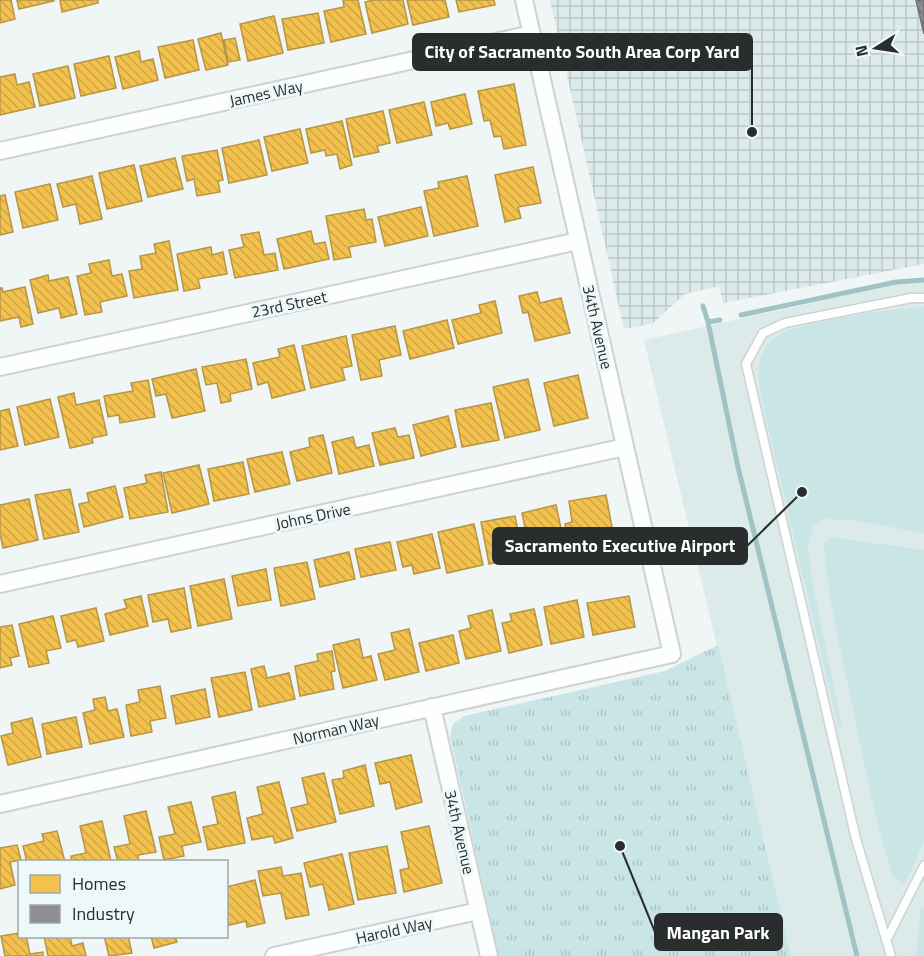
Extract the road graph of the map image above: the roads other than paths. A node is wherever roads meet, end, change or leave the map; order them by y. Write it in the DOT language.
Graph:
graph roads {
  1 [pos="524,0"];
  2 [pos="532,34"];
  3 [pos="0,151"];
  4 [pos="578,241"];
  5 [pos="924,298"];
  6 [pos="0,367"];
  7 [pos="626,447"];
  8 [pos="0,584"];
  9 [pos="672,654"];
  10 [pos="432,707"];
  11 [pos="0,804"];
  12 [pos="924,866"];
  13 [pos="478,911"];
  14 [pos="887,939"];
  15 [pos="274,956"];
  16 [pos="489,956"];
  17 [pos="891,956"];
  1 -- 2 [label="street, 34th Avenue"];
  2 -- 3 [label="street, James Way"];
  2 -- 4 [label="street, 34th Avenue"];
  4 -- 6 [label="street, 23rd Street"];
  4 -- 7 [label="street, 34th Avenue"];
  5 -- 14 [label="lane"];
  7 -- 8 [label="street, Johns Drive"];
  7 -- 9 [label="street, 34th Avenue"];
  9 -- 10 [label="street, Norman Way"];
  10 -- 11 [label="street, Norman Way"];
  10 -- 13 [label="street, 34th Avenue"];
  12 -- 14 [label="lane"];
  13 -- 15 [label="street, Harold Way"];
  13 -- 16 [label="street, 34th Avenue"];
  14 -- 17 [label="lane"];
}
